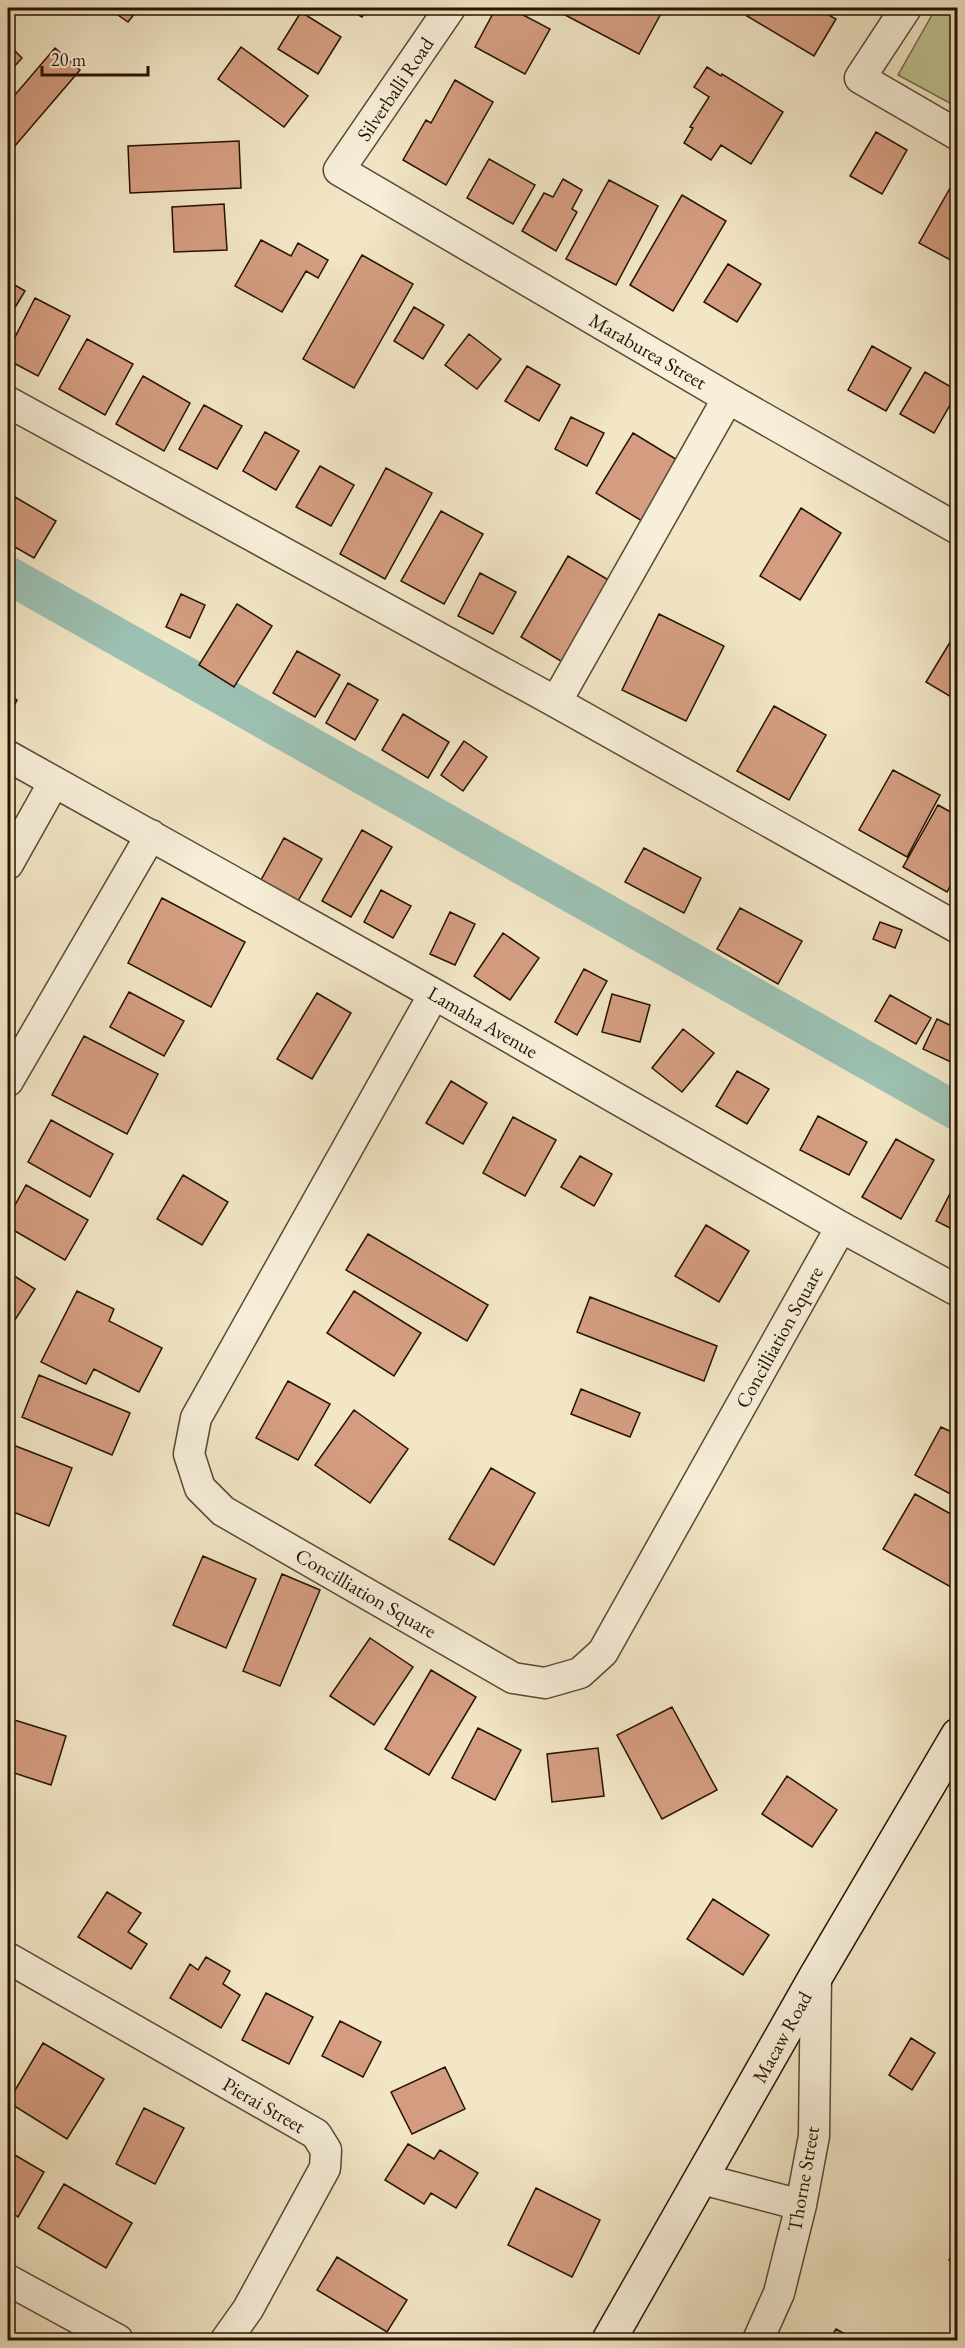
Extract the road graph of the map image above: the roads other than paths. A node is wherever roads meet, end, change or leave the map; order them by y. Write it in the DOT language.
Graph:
graph roads {
  1 [pos="450,8"];
  2 [pos="906,8"];
  3 [pos="957,135"];
  4 [pos="339,170"];
  5 [pos="728,399"];
  6 [pos="8,402"];
  7 [pos="957,529"];
  8 [pos="556,702"];
  9 [pos="8,756"];
  10 [pos="54,782"];
  11 [pos="151,835"];
  12 [pos="8,864"];
  13 [pos="957,928"];
  14 [pos="434,994"];
  15 [pos="8,1081"];
  16 [pos="841,1227"];
  17 [pos="957,1291"];
  18 [pos="957,1735"];
  19 [pos="8,1958"];
  20 [pos="816,1976"];
  21 [pos="702,2179"];
  22 [pos="801,2205"];
  23 [pos="8,2280"];
  24 [pos="118,2340"];
  25 [pos="226,2340"];
  26 [pos="609,2340"];
  27 [pos="758,2340"];
  1 -- 4 [label="street, Silverballi Road"];
  2 -- 3 [label="street"];
  4 -- 5 [label="street, Maraburea Street"];
  5 -- 7 [label="street, Maraburea Street"];
  5 -- 8 [label="street"];
  6 -- 8 [label="street"];
  8 -- 13 [label="street"];
  9 -- 10 [label="street, Lamaha Avenue"];
  10 -- 11 [label="street, Lamaha Avenue"];
  10 -- 12 [label="street"];
  11 -- 14 [label="street, Lamaha Avenue"];
  11 -- 15 [label="street"];
  14 -- 16 [label="street, Lamaha Avenue"];
  14 -- 16 [label="street, Concilliation Square"];
  16 -- 17 [label="street, Lamaha Avenue"];
  18 -- 20 [label="street, Macaw Road"];
  19 -- 25 [label="street, Pierai Street"];
  20 -- 21 [label="street, Macaw Road"];
  20 -- 22 [label="street, Thorne Street"];
  21 -- 22 [label="street"];
  21 -- 26 [label="street, Macaw Road"];
  22 -- 27 [label="street, Thorne Street"];
  23 -- 24 [label="street"];
}
